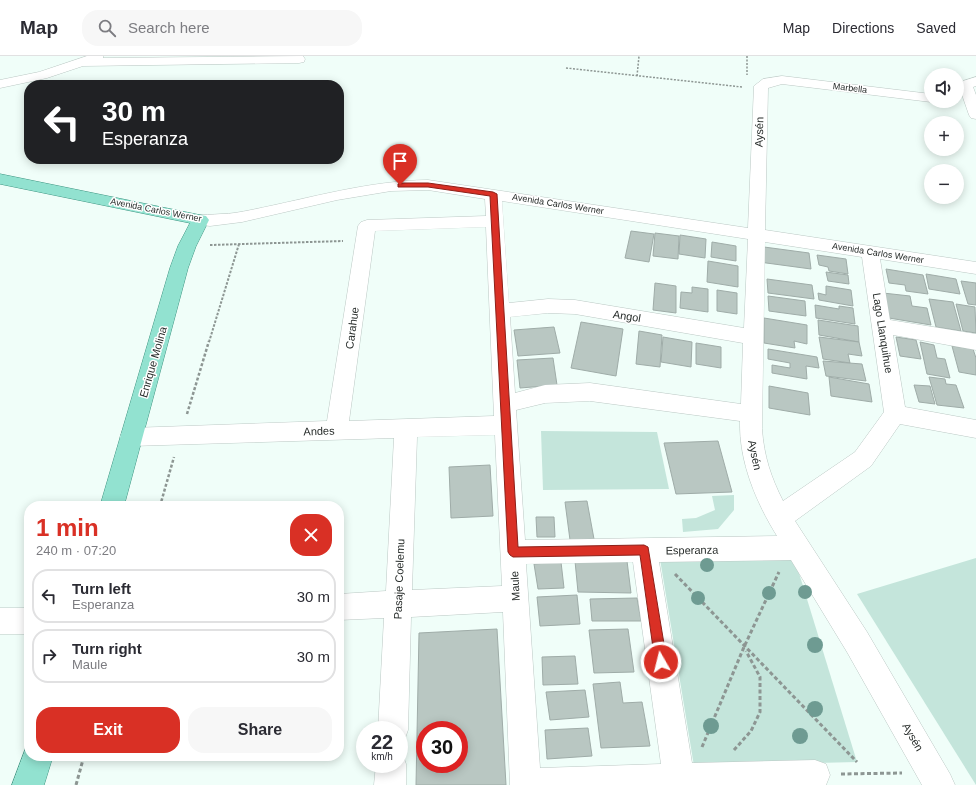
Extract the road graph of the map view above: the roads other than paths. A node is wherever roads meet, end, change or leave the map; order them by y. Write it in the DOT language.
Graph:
graph roads {
  1 [pos="100,56"];
  2 [pos="299,59"];
  3 [pos="84,62"];
  4 [pos="974,81"];
  5 [pos="0,84"];
  6 [pos="758,86"];
  7 [pos="924,97"];
  8 [pos="964,104"];
  9 [pos="974,108"];
  10 [pos="0,178"];
  11 [pos="493,194"];
  12 [pos="200,220"];
  13 [pos="495,221"];
  14 [pos="756,235"];
  15 [pos="870,252"];
  16 [pos="976,268"];
  17 [pos="500,311"];
  18 [pos="881,326"];
  19 [pos="753,337"];
  20 [pos="976,342"];
  21 [pos="506,414"];
  22 [pos="751,414"];
  23 [pos="896,414"];
  24 [pos="406,428"];
  25 [pos="976,429"];
  26 [pos="337,430"];
  27 [pos="131,437"];
  28 [pos="113,501"];
  29 [pos="779,518"];
  30 [pos="798,548"];
  31 [pos="644,550"];
  32 [pos="513,552"];
  33 [pos="516,598"];
  34 [pos="398,604"];
  35 [pos="344,607"];
  36 [pos="0,621"];
  37 [pos="24,621"];
  38 [pos="393,721"];
  39 [pos="36,761"];
  40 [pos="391,773"];
  41 [pos="815,775"];
  42 [pos="679,779"];
  43 [pos="936,779"];
  44 [pos="526,784"];
  45 [pos="28,785"];
  46 [pos="390,785"];
  1 -- 3 [label="street"];
  2 -- 3 [label="street"];
  3 -- 5 [label="street"];
  4 -- 9 [label="street"];
  6 -- 7 [label="street, Marbella"];
  6 -- 14 [label="street, Aysén"];
  8 -- 9 [label="street"];
  10 -- 12 [label="main road, Avenida Carlos Werner"];
  11 -- 12 [label="street, Avenida Carlos Werner"];
  11 -- 13 [label="street, Maule"];
  11 -- 14 [label="street, Avenida Carlos Werner"];
  12 -- 27 [label="main road, Enrique Molina"];
  13 -- 17 [label="street, Maule"];
  13 -- 26 [label="street, Carahue"];
  14 -- 15 [label="street, Avenida Carlos Werner"];
  14 -- 19 [label="street, Aysén"];
  15 -- 16 [label="street, Avenida Carlos Werner"];
  15 -- 18 [label="street, Lago Llanquihue"];
  17 -- 19 [label="street, Angol"];
  17 -- 21 [label="street, Maule"];
  18 -- 20 [label="street"];
  18 -- 23 [label="street, Lago Llanquihue"];
  19 -- 22 [label="street, Aysén"];
  21 -- 22 [label="street, Andes"];
  21 -- 24 [label="street, Andes"];
  21 -- 32 [label="street, Maule"];
  22 -- 29 [label="street, Aysén"];
  23 -- 25 [label="street"];
  23 -- 29 [label="street"];
  24 -- 26 [label="street, Andes"];
  24 -- 34 [label="street, Pasaje Coelemu"];
  26 -- 27 [label="street, Andes"];
  27 -- 28 [label="main road, Enrique Molina"];
  29 -- 30 [label="street, Aysén"];
  30 -- 31 [label="street, Esperanza"];
  30 -- 43 [label="street, Aysén"];
  31 -- 32 [label="street, Esperanza"];
  31 -- 42 [label="street"];
  32 -- 33 [label="street, Maule"];
  33 -- 34 [label="street"];
  33 -- 44 [label="street, Maule"];
  34 -- 35 [label="street"];
  34 -- 38 [label="street, Pasaje Coelemu"];
  36 -- 37 [label="street"];
  39 -- 45 [label="main road"];
  40 -- 46 [label="street"];
  41 -- 42 [label="street"];
  42 -- 44 [label="street"];
}
